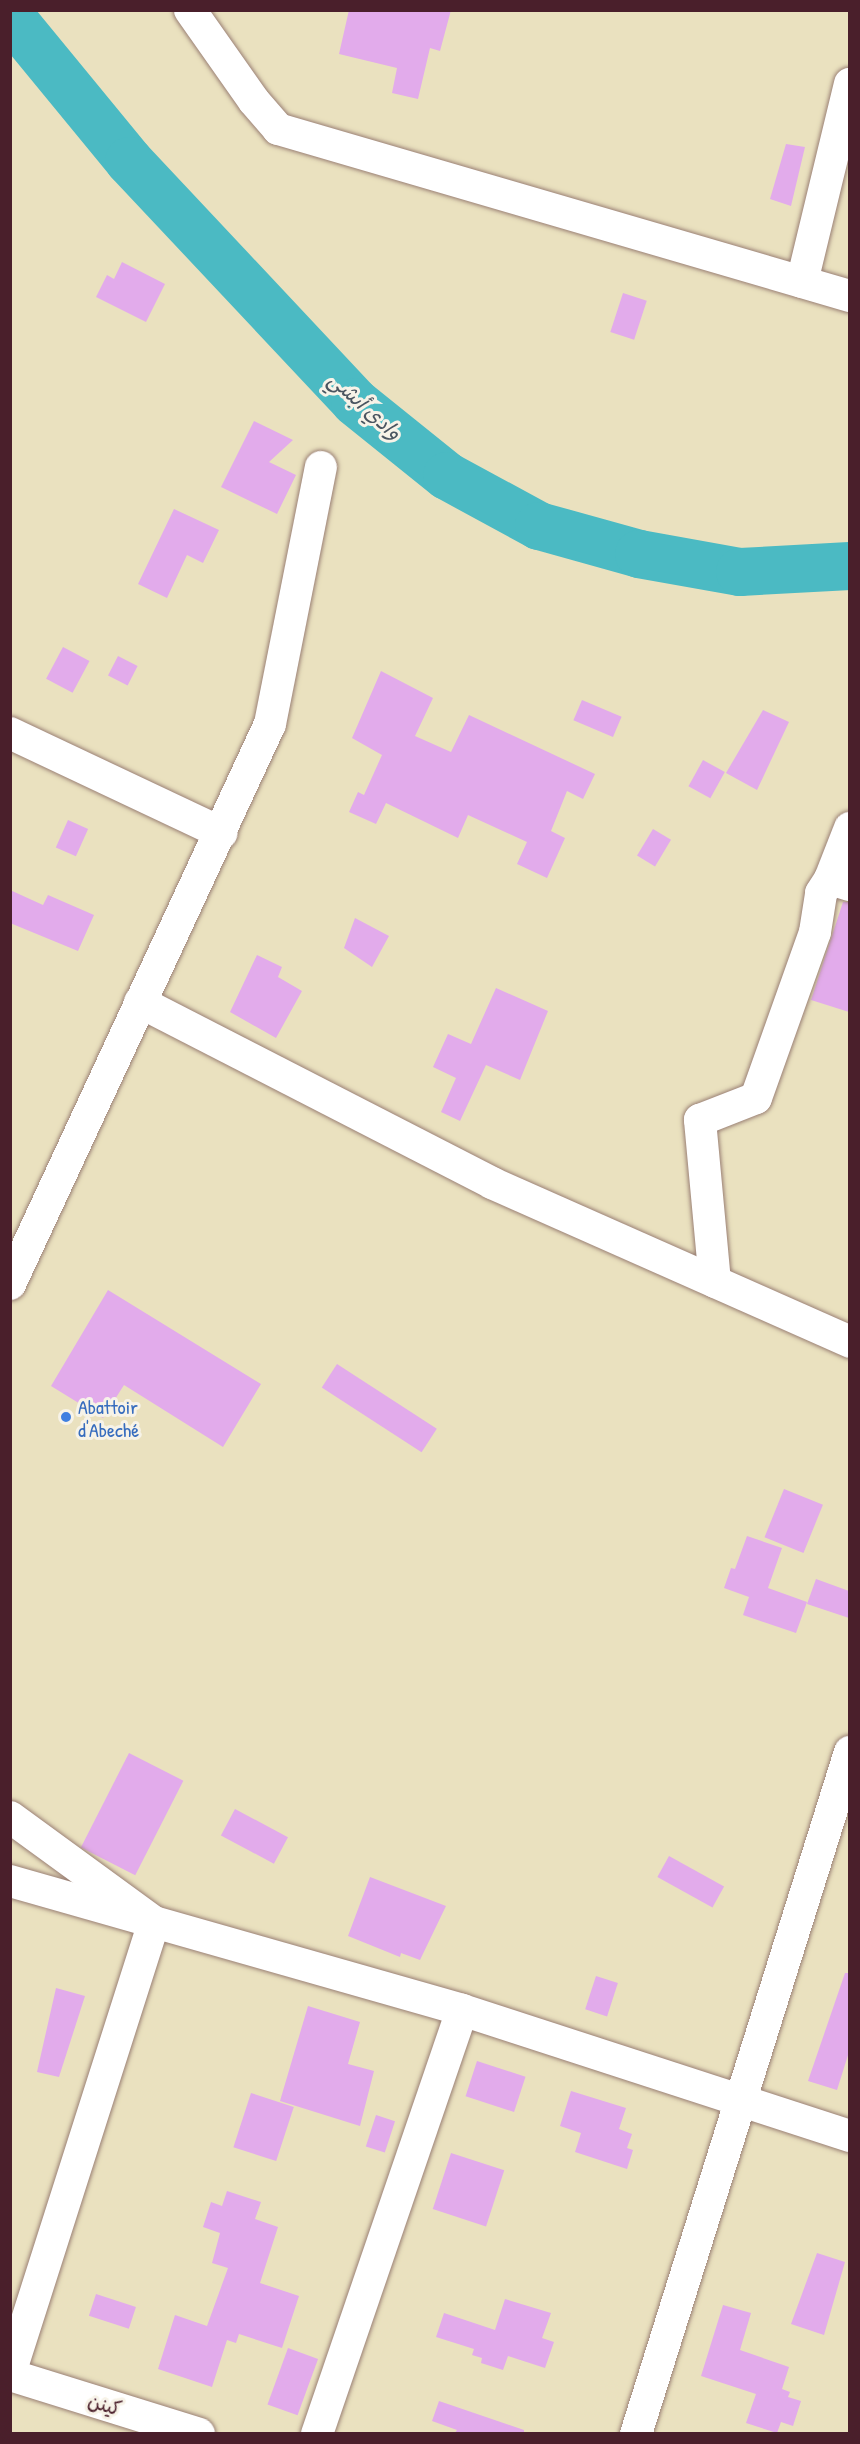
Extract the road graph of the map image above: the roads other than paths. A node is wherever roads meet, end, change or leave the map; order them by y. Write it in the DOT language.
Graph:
graph roads {
  1 [pos="190,10"];
  2 [pos="849,84"];
  3 [pos="802,282"];
  4 [pos="849,296"];
  5 [pos="321,467"];
  6 [pos="10,734"];
  7 [pos="849,828"];
  8 [pos="222,833"];
  9 [pos="840,882"];
  10 [pos="140,1002"];
  11 [pos="715,1282"];
  12 [pos="10,1284"];
  13 [pos="849,1342"];
  14 [pos="849,1752"];
  15 [pos="10,1817"];
  16 [pos="10,1881"];
  17 [pos="154,1922"];
  18 [pos="462,2010"];
  19 [pos="743,2100"];
  20 [pos="849,2136"];
  21 [pos="10,2374"];
  22 [pos="199,2433"];
  23 [pos="317,2433"];
  24 [pos="636,2433"];
  1 -- 3 [label="street"];
  2 -- 3 [label="street"];
  3 -- 4 [label="street"];
  5 -- 8 [label="street"];
  6 -- 8 [label="street"];
  7 -- 9 [label="street"];
  8 -- 10 [label="street"];
  9 -- 11 [label="street"];
  10 -- 11 [label="street"];
  10 -- 12 [label="street"];
  11 -- 13 [label="street"];
  14 -- 19 [label="street"];
  15 -- 17 [label="street"];
  16 -- 17 [label="street"];
  17 -- 18 [label="street"];
  17 -- 21 [label="street"];
  18 -- 19 [label="street"];
  18 -- 23 [label="street"];
  19 -- 20 [label="street"];
  19 -- 24 [label="street"];
  21 -- 22 [label="street, كينن"];
}
